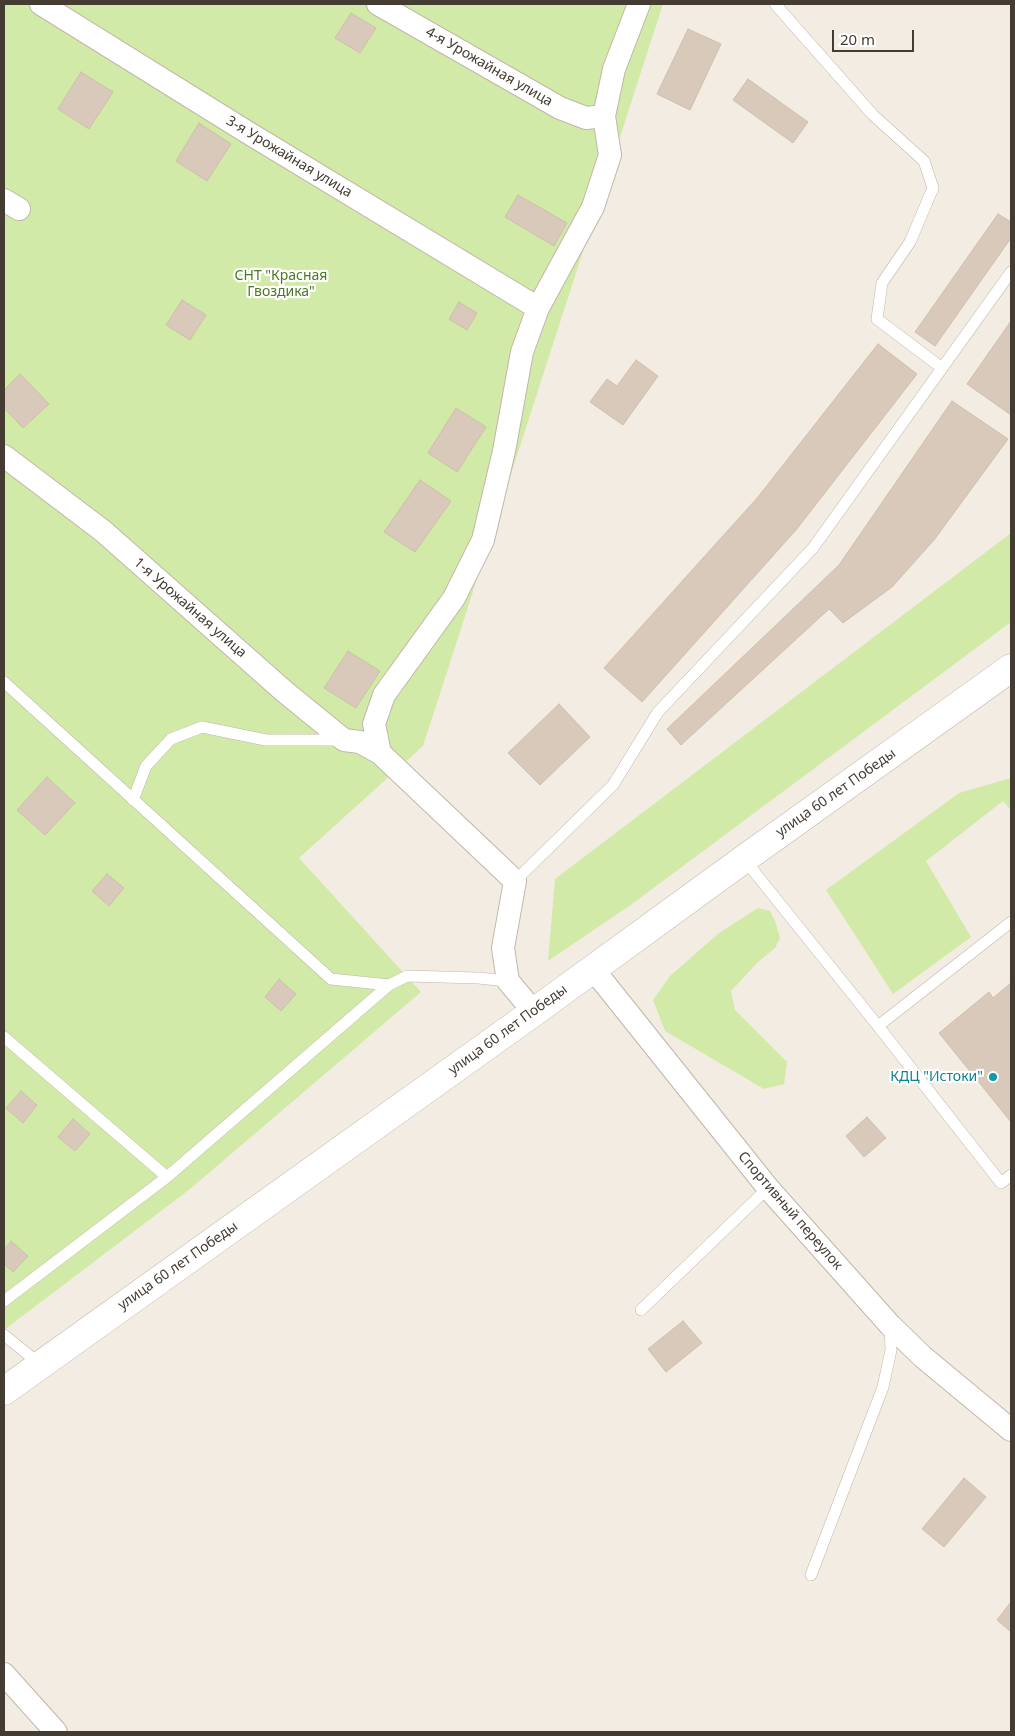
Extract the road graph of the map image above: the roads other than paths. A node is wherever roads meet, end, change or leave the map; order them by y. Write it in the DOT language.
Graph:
graph roads {
  1 [pos="41,4"];
  2 [pos="378,4"];
  3 [pos="639,4"];
  4 [pos="775,4"];
  5 [pos="604,116"];
  6 [pos="1011,272"];
  7 [pos="538,308"];
  8 [pos="942,368"];
  9 [pos="4,456"];
  10 [pos="1011,668"];
  11 [pos="4,682"];
  12 [pos="344,740"];
  13 [pos="380,753"];
  14 [pos="133,800"];
  15 [pos="744,859"];
  16 [pos="515,881"];
  17 [pos="1011,922"];
  18 [pos="593,969"];
  19 [pos="508,981"];
  20 [pos="389,986"];
  21 [pos="534,1012"];
  22 [pos="878,1026"];
  23 [pos="4,1037"];
  24 [pos="1011,1175"];
  25 [pos="167,1177"];
  26 [pos="768,1188"];
  27 [pos="4,1301"];
  28 [pos="641,1310"];
  29 [pos="890,1325"];
  30 [pos="4,1335"];
  31 [pos="40,1364"];
  32 [pos="4,1391"];
  33 [pos="1011,1430"];
  34 [pos="812,1575"];
  35 [pos="4,1674"];
  36 [pos="56,1732"];
  1 -- 7 [label="street, 3-я Урожайная улица"];
  2 -- 5 [label="street, 4-я Урожайная улица"];
  3 -- 5 [label="street"];
  4 -- 8 [label="lane"];
  5 -- 7 [label="street"];
  6 -- 8 [label="lane"];
  7 -- 13 [label="street"];
  8 -- 16 [label="lane"];
  9 -- 12 [label="street, 1-я Урожайная улица"];
  10 -- 15 [label="street, улица 60 лет Победы"];
  11 -- 14 [label="lane"];
  12 -- 13 [label="street, 1-я Урожайная улица"];
  12 -- 14 [label="lane"];
  13 -- 16 [label="street, 1-я Урожайная улица"];
  14 -- 20 [label="lane"];
  15 -- 18 [label="street, улица 60 лет Победы"];
  15 -- 22 [label="lane"];
  16 -- 19 [label="street"];
  17 -- 22 [label="lane"];
  18 -- 21 [label="street, улица 60 лет Победы"];
  18 -- 26 [label="street, Спортивный переулок"];
  19 -- 20 [label="lane"];
  19 -- 21 [label="street"];
  20 -- 25 [label="lane"];
  21 -- 31 [label="street, улица 60 лет Победы"];
  22 -- 24 [label="lane"];
  23 -- 25 [label="lane"];
  25 -- 27 [label="lane"];
  26 -- 28 [label="lane"];
  26 -- 29 [label="street, Спортивный переулок"];
  29 -- 33 [label="street, Спортивный переулок"];
  29 -- 34 [label="lane"];
  30 -- 31 [label="lane"];
  31 -- 32 [label="street, улица 60 лет Победы"];
  35 -- 36 [label="street"];
}
